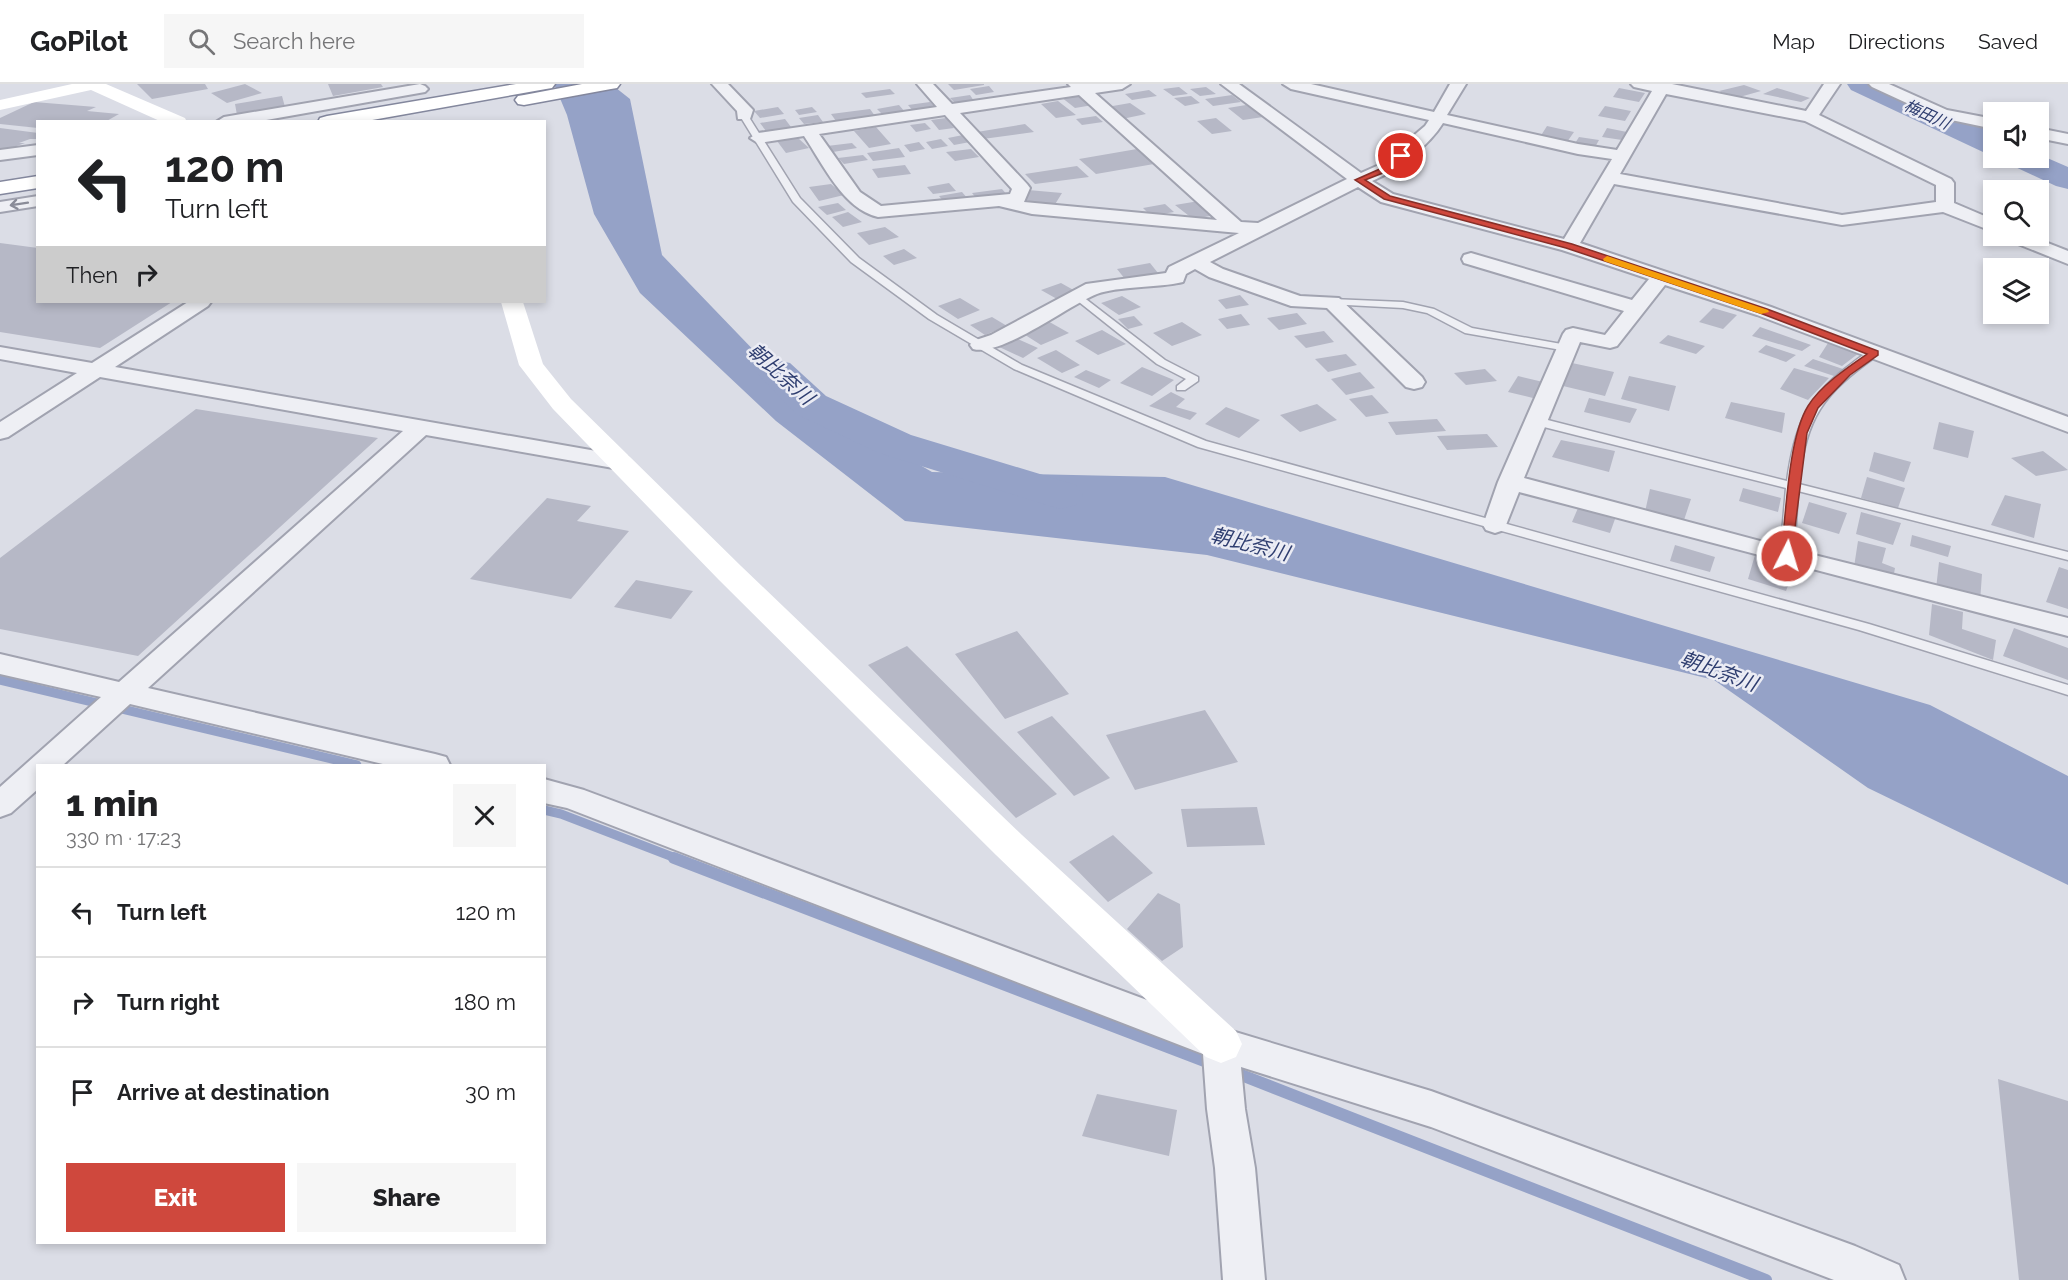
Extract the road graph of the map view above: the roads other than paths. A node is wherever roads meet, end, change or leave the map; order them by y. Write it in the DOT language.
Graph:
graph roads {
  1 [pos="93,84"];
  2 [pos="546,84"];
  3 [pos="611,84"];
  4 [pos="720,84"];
  5 [pos="925,84"];
  6 [pos="1122,84"];
  7 [pos="1229,84"];
  8 [pos="1291,84"];
  9 [pos="1458,84"];
  10 [pos="1639,84"];
  11 [pos="1832,84"];
  12 [pos="1877,84"];
  13 [pos="1662,86"];
  14 [pos="1079,87"];
  15 [pos="420,89"];
  16 [pos="473,103"];
  17 [pos="0,105"];
  18 [pos="948,110"];
  19 [pos="744,116"];
  20 [pos="1439,116"];
  21 [pos="1810,117"];
  22 [pos="174,120"];
  23 [pos="236,120"];
  24 [pos="342,120"];
  25 [pos="409,120"];
  26 [pos="1983,122"];
  27 [pos="808,130"];
  28 [pos="2049,135"];
  29 [pos="758,138"];
  30 [pos="2068,139"];
  31 [pos="36,150"];
  32 [pos="0,155"];
  33 [pos="1623,156"];
  34 [pos="36,168"];
  35 [pos="0,174"];
  36 [pos="1611,178"];
  37 [pos="1359,180"];
  38 [pos="36,182"];
  39 [pos="0,188"];
  40 [pos="36,201"];
  41 [pos="1001,201"];
  42 [pos="1945,206"];
  43 [pos="0,207"];
  44 [pos="1983,222"];
  45 [pos="1236,227"];
  46 [pos="1260,229"];
  47 [pos="1569,246"];
  48 [pos="2039,246"];
  49 [pos="2068,258"];
  50 [pos="1471,259"];
  51 [pos="1195,261"];
  52 [pos="1662,278"];
  53 [pos="1078,296"];
  54 [pos="1332,302"];
  55 [pos="199,303"];
  56 [pos="512,303"];
  57 [pos="1637,308"];
  58 [pos="981,345"];
  59 [pos="1567,348"];
  60 [pos="0,353"];
  61 [pos="1874,353"];
  62 [pos="96,370"];
  63 [pos="1414,382"];
  64 [pos="1181,388"];
  65 [pos="1536,421"];
  66 [pos="2068,425"];
  67 [pos="421,427"];
  68 [pos="0,432"];
  69 [pos="620,462"];
  70 [pos="1510,482"];
  71 [pos="1794,486"];
  72 [pos="1495,525"];
  73 [pos="1787,556"];
  74 [pos="2068,556"];
  75 [pos="2068,627"];
  76 [pos="0,664"];
  77 [pos="2068,690"];
  78 [pos="125,692"];
  79 [pos="45,764"];
  80 [pos="431,764"];
  81 [pos="36,773"];
  82 [pos="546,791"];
  83 [pos="0,805"];
  84 [pos="1221,1044"];
  85 [pos="1865,1276"];
  86 [pos="1244,1280"];
  1 -- 17 [label="main road"];
  1 -- 22 [label="main road"];
  2 -- 16 [label="main road"];
  3 -- 16 [label="main road"];
  4 -- 19 [label="street"];
  5 -- 18 [label="street"];
  6 -- 14 [label="street"];
  7 -- 37 [label="street"];
  8 -- 20 [label="street"];
  9 -- 20 [label="street"];
  10 -- 13 [label="street"];
  11 -- 21 [label="street"];
  12 -- 26 [label="street"];
  13 -- 21 [label="street"];
  13 -- 33 [label="street"];
  14 -- 18 [label="street"];
  14 -- 45 [label="street"];
  15 -- 23 [label="street"];
  16 -- 24 [label="main road"];
  16 -- 25 [label="main road"];
  18 -- 27 [label="street"];
  18 -- 41 [label="street"];
  19 -- 29 [label="lane"];
  20 -- 33 [label="street"];
  20 -- 37 [label="street"];
  21 -- 42 [label="street"];
  27 -- 29 [label="street"];
  27 -- 41 [label="street"];
  28 -- 30 [label="street"];
  29 -- 58 [label="lane"];
  31 -- 32 [label="street"];
  33 -- 36 [label="street"];
  34 -- 35 [label="main road"];
  36 -- 42 [label="street"];
  36 -- 47 [label="street"];
  37 -- 46 [label="street"];
  37 -- 47 [label="street"];
  38 -- 39 [label="main road"];
  40 -- 43 [label="street, one-way"];
  41 -- 45 [label="street"];
  42 -- 44 [label="street"];
  45 -- 46 [label="street"];
  46 -- 51 [label="street"];
  47 -- 52 [label="street"];
  48 -- 49 [label="street"];
  50 -- 57 [label="street"];
  51 -- 53 [label="street"];
  51 -- 54 [label="street"];
  52 -- 57 [label="street"];
  52 -- 61 [label="street"];
  53 -- 58 [label="street"];
  53 -- 64 [label="lane"];
  54 -- 59 [label="lane"];
  54 -- 63 [label="street"];
  55 -- 62 [label="street"];
  56 -- 69 [label="main road"];
  57 -- 59 [label="street"];
  58 -- 72 [label="lane"];
  59 -- 65 [label="street"];
  60 -- 62 [label="street"];
  61 -- 66 [label="street"];
  61 -- 71 [label="lane"];
  62 -- 67 [label="street"];
  62 -- 68 [label="street"];
  65 -- 70 [label="street"];
  65 -- 71 [label="lane"];
  67 -- 69 [label="street"];
  67 -- 78 [label="street"];
  69 -- 84 [label="main road"];
  70 -- 72 [label="street"];
  70 -- 73 [label="street"];
  71 -- 73 [label="lane"];
  71 -- 74 [label="lane"];
  72 -- 77 [label="lane"];
  73 -- 75 [label="street"];
  76 -- 78 [label="street"];
  78 -- 79 [label="street"];
  78 -- 80 [label="street"];
  81 -- 83 [label="street"];
  82 -- 84 [label="street"];
  84 -- 85 [label="street"];
  84 -- 86 [label="street"];
}
